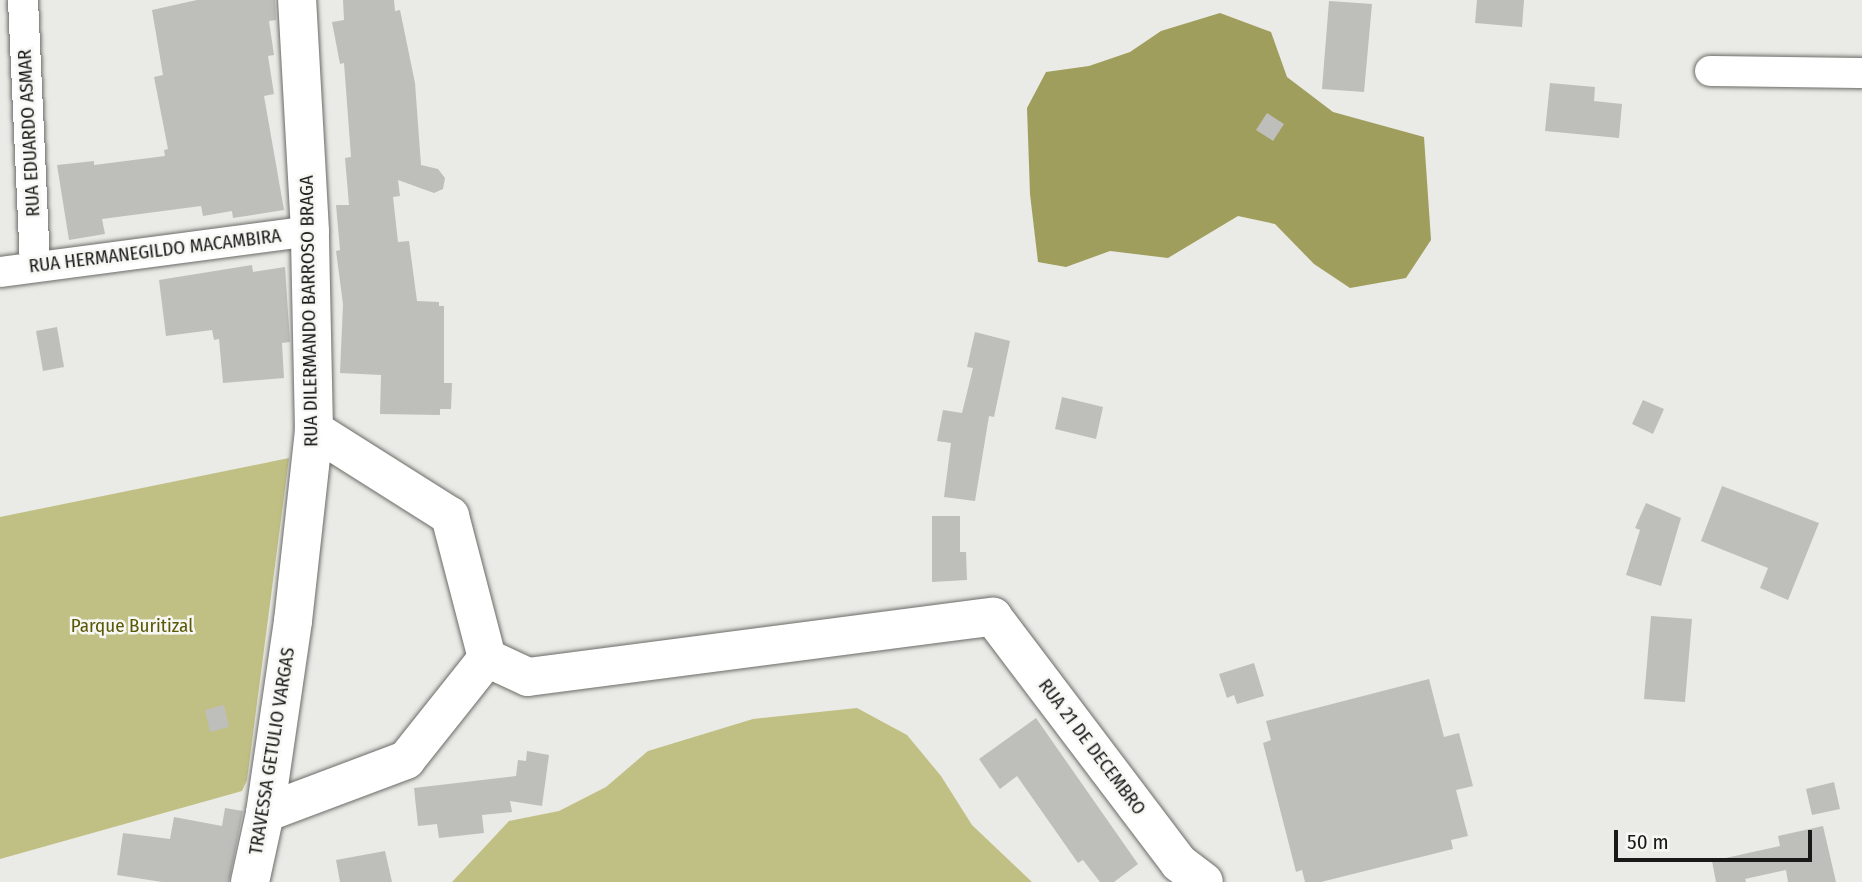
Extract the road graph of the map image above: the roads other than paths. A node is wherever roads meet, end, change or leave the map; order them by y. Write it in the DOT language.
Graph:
graph roads {
  1 [pos="23,0"];
  2 [pos="297,0"];
  3 [pos="1710,71"];
  4 [pos="1862,74"];
  5 [pos="310,231"];
  6 [pos="35,266"];
  7 [pos="0,272"];
  8 [pos="314,430"];
  9 [pos="293,621"];
  10 [pos="487,659"];
  11 [pos="265,813"];
  12 [pos="250,882"];
  13 [pos="1204,882"];
  1 -- 6 [label="street, RUA EDUARDO ASMAR"];
  2 -- 5 [label="street, RUA DILERMANDO BARROSO BRAGA"];
  3 -- 4 [label="street"];
  5 -- 6 [label="street, RUA HERMANEGILDO MACAMBIRA"];
  5 -- 8 [label="street, RUA DILERMANDO BARROSO BRAGA"];
  6 -- 7 [label="street, RUA HERMANEGILDO MACAMBIRA"];
  8 -- 9 [label="street, RUA DILERMANDO BARROSO BRAGA"];
  8 -- 10 [label="street"];
  9 -- 11 [label="street, TRAVESSA GETULIO VARGAS"];
  10 -- 11 [label="street"];
  10 -- 13 [label="street, RUA 21 DE DECEMBRO"];
  11 -- 12 [label="street, TRAVESSA GETULIO VARGAS"];
}
